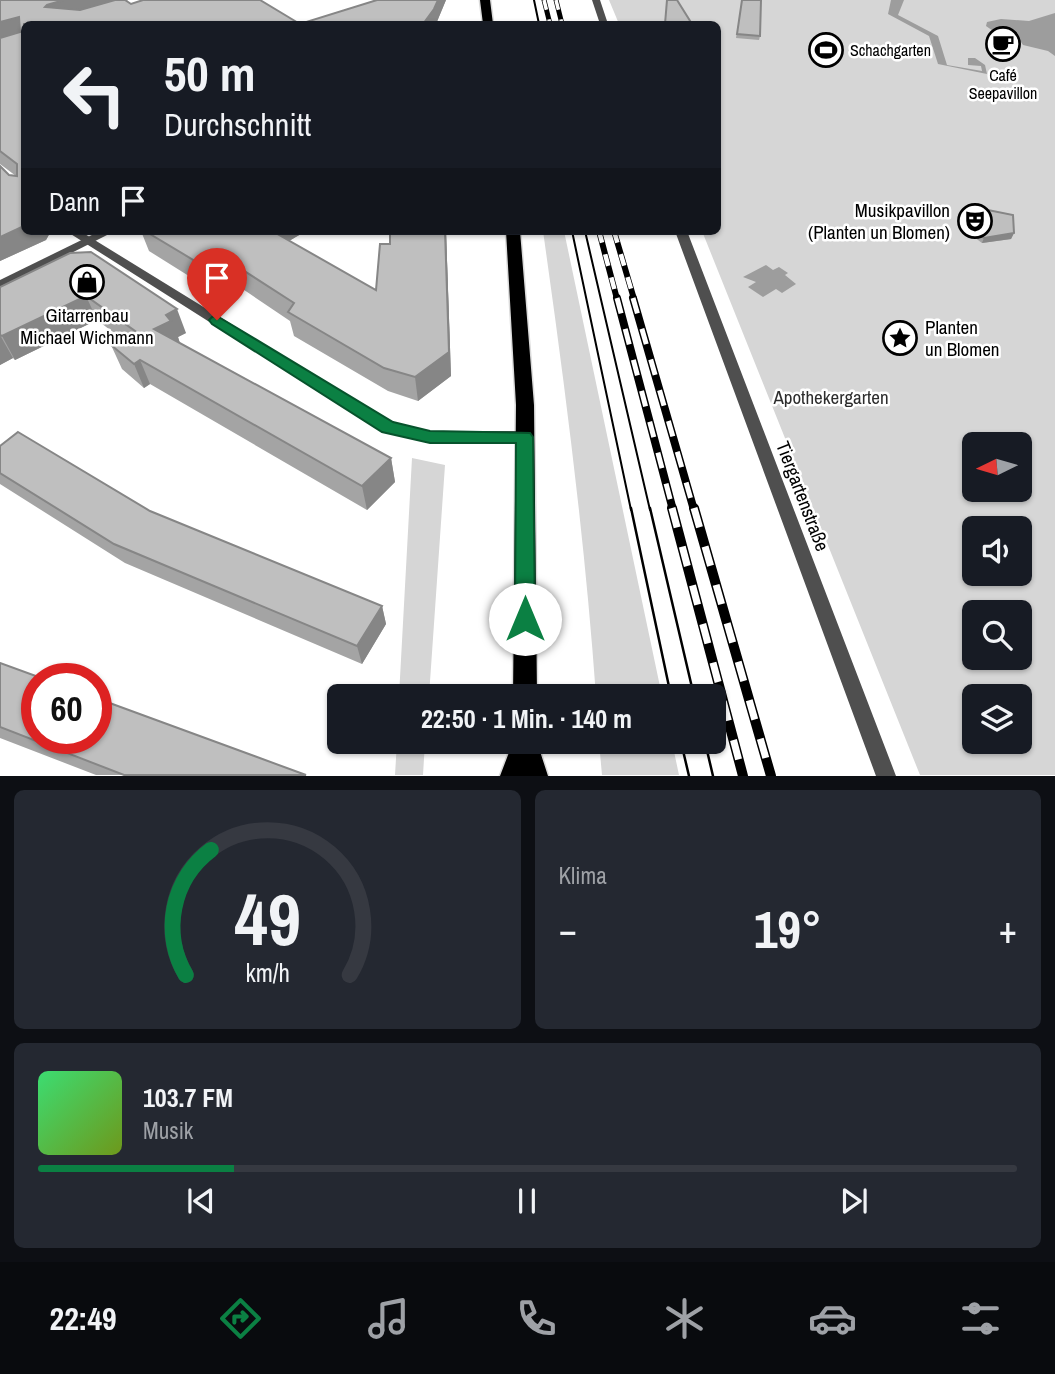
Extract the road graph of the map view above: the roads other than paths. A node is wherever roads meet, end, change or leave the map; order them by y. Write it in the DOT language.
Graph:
graph roads {
  1 [pos="485,0"];
  2 [pos="596,0"];
  3 [pos="488,21"];
  4 [pos="603,21"];
  5 [pos="78,235"];
  6 [pos="101,235"];
  7 [pos="513,235"];
  8 [pos="683,235"];
  9 [pos="88,242"];
  10 [pos="0,285"];
  11 [pos="524,437"];
  12 [pos="525,684"];
  13 [pos="521,754"];
  14 [pos="529,754"];
  15 [pos="512,775"];
  16 [pos="536,775"];
  17 [pos="886,775"];
  1 -- 3 [label="main road"];
  2 -- 4 [label="street"];
  5 -- 9 [label="street"];
  6 -- 9 [label="street"];
  7 -- 11 [label="main road"];
  8 -- 17 [label="street, Tiergartenstraße"];
  9 -- 10 [label="street"];
  9 -- 11 [label="street"];
  11 -- 12 [label="main road"];
  13 -- 15 [label="main road"];
  14 -- 16 [label="main road"];
}
